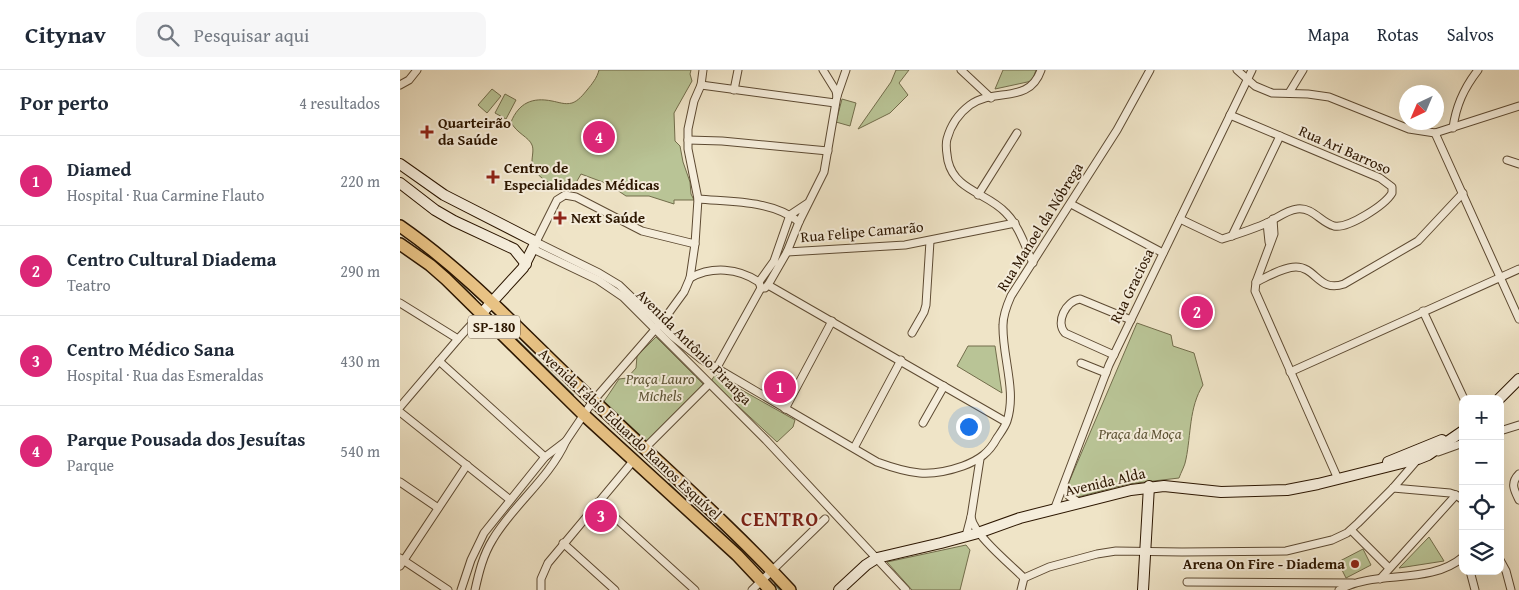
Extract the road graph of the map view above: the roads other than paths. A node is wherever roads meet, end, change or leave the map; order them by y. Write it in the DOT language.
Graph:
graph roads {
  1 [pos="417,70"];
  2 [pos="703,70"];
  3 [pos="738,70"];
  4 [pos="822,70"];
  5 [pos="846,70"];
  6 [pos="961,70"];
  7 [pos="1042,70"];
  8 [pos="1150,70"];
  9 [pos="1237,70"];
  10 [pos="1252,70"];
  11 [pos="1303,70"];
  12 [pos="1478,70"];
  13 [pos="1247,79"];
  14 [pos="400,85"];
  15 [pos="701,85"];
  16 [pos="734,90"];
  17 [pos="1289,93"];
  18 [pos="990,98"];
  19 [pos="836,100"];
  20 [pos="1519,106"];
  21 [pos="1230,115"];
  22 [pos="1453,128"];
  23 [pos="1017,133"];
  24 [pos="1435,133"];
  25 [pos="1280,136"];
  26 [pos="688,140"];
  27 [pos="828,151"];
  28 [pos="1507,160"];
  29 [pos="400,164"];
  30 [pos="1519,164"];
  31 [pos="400,183"];
  32 [pos="1463,193"];
  33 [pos="978,195"];
  34 [pos="698,199"];
  35 [pos="808,204"];
  36 [pos="1071,204"];
  37 [pos="790,215"];
  38 [pos="1180,219"];
  39 [pos="1270,221"];
  40 [pos="800,222"];
  41 [pos="1015,223"];
  42 [pos="400,226"];
  43 [pos="1232,236"];
  44 [pos="930,241"];
  45 [pos="400,244"];
  46 [pos="695,244"];
  47 [pos="534,245"];
  48 [pos="779,247"];
  49 [pos="787,252"];
  50 [pos="1164,253"];
  51 [pos="1033,263"];
  52 [pos="526,264"];
  53 [pos="1519,269"];
  54 [pos="1500,277"];
  55 [pos="690,278"];
  56 [pos="1256,282"];
  57 [pos="763,285"];
  58 [pos="492,302"];
  59 [pos="400,304"];
  60 [pos="1424,311"];
  61 [pos="481,314"];
  62 [pos="1519,319"];
  63 [pos="1131,320"];
  64 [pos="832,321"];
  65 [pos="658,326"];
  66 [pos="912,333"];
  67 [pos="458,339"];
  68 [pos="1114,355"];
  69 [pos="901,360"];
  70 [pos="439,361"];
  71 [pos="1081,363"];
  72 [pos="716,369"];
  73 [pos="1290,372"];
  74 [pos="1106,373"];
  75 [pos="1519,379"];
  76 [pos="709,384"];
  77 [pos="944,386"];
  78 [pos="1462,395"];
  79 [pos="1503,395"];
  80 [pos="593,401"];
  81 [pos="400,407"];
  82 [pos="786,409"];
  83 [pos="400,412"];
  84 [pos="584,415"];
  85 [pos="1006,422"];
  86 [pos="923,423"];
  87 [pos="1519,425"];
  88 [pos="1504,430"];
  89 [pos="1459,433"];
  90 [pos="1459,434"];
  91 [pos="566,441"];
  92 [pos="1459,444"];
  93 [pos="1432,445"];
  94 [pos="645,448"];
  95 [pos="854,448"];
  96 [pos="1428,455"];
  97 [pos="545,457"];
  98 [pos="980,459"];
  99 [pos="1418,459"];
  100 [pos="634,460"];
  101 [pos="467,465"];
  102 [pos="538,466"];
  103 [pos="1374,469"];
  104 [pos="546,473"];
  105 [pos="1519,474"];
  106 [pos="1338,479"];
  107 [pos="678,480"];
  108 [pos="400,482"];
  109 [pos="1064,486"];
  110 [pos="1149,486"];
  111 [pos="1393,488"];
  112 [pos="1456,495"];
  113 [pos="1459,497"];
  114 [pos="509,499"];
  115 [pos="1519,500"];
  116 [pos="598,502"];
  117 [pos="1080,503"];
  118 [pos="438,508"];
  119 [pos="1054,510"];
  120 [pos="971,517"];
  121 [pos="825,519"];
  122 [pos="1351,530"];
  123 [pos="978,533"];
  124 [pos="966,536"];
  125 [pos="563,543"];
  126 [pos="1145,551"];
  127 [pos="877,558"];
  128 [pos="1459,560"];
  129 [pos="401,561"];
  130 [pos="1504,567"];
  131 [pos="1389,568"];
  132 [pos="772,570"];
  133 [pos="1471,575"];
  134 [pos="1024,578"];
  135 [pos="1379,579"];
  136 [pos="761,580"];
  137 [pos="1187,582"];
  138 [pos="1353,583"];
  139 [pos="612,588"];
  140 [pos="448,590"];
  141 [pos="461,590"];
  142 [pos="475,590"];
  143 [pos="541,590"];
  144 [pos="695,590"];
  145 [pos="752,590"];
  146 [pos="770,590"];
  147 [pos="790,590"];
  148 [pos="839,590"];
  149 [pos="906,590"];
  150 [pos="1021,590"];
  151 [pos="1143,590"];
  152 [pos="1338,590"];
  153 [pos="1475,590"];
  154 [pos="1511,590"];
  1 -- 14 [label="street"];
  2 -- 15 [label="street"];
  3 -- 16 [label="street"];
  4 -- 19 [label="street"];
  5 -- 19 [label="street"];
  6 -- 18 [label="street"];
  7 -- 18 [label="street"];
  8 -- 36 [label="street, Rua Manoel da Nóbrega"];
  9 -- 13 [label="street"];
  10 -- 13 [label="street, Rua Graciosa"];
  11 -- 17 [label="street"];
  12 -- 22 [label="street"];
  13 -- 17 [label="street"];
  13 -- 21 [label="street, Rua Graciosa"];
  15 -- 16 [label="street"];
  15 -- 26 [label="street"];
  16 -- 19 [label="street"];
  17 -- 24 [label="street"];
  18 -- 33 [label="street"];
  19 -- 27 [label="street"];
  20 -- 22 [label="street"];
  21 -- 25 [label="street, Rua Ari Barroso"];
  21 -- 38 [label="street, Rua Graciosa"];
  22 -- 24 [label="street"];
  23 -- 33 [label="street"];
  24 -- 32 [label="street"];
  25 -- 39 [label="street, Rua Ari Barroso"];
  25 -- 43 [label="street"];
  26 -- 27 [label="street"];
  26 -- 34 [label="street"];
  27 -- 35 [label="street"];
  28 -- 30 [label="street"];
  29 -- 47 [label="main road, Avenida Antônio Piranga"];
  31 -- 52 [label="main road"];
  32 -- 54 [label="street"];
  32 -- 56 [label="street"];
  33 -- 41 [label="street"];
  34 -- 37 [label="street"];
  34 -- 46 [label="street"];
  35 -- 37 [label="street"];
  35 -- 40 [label="street"];
  36 -- 50 [label="street"];
  36 -- 51 [label="street, Rua Manoel da Nóbrega"];
  37 -- 40 [label="street"];
  37 -- 48 [label="street, Rua Felipe Camarão"];
  38 -- 43 [label="street"];
  38 -- 50 [label="street, Rua Graciosa"];
  39 -- 43 [label="street"];
  39 -- 56 [label="street"];
  40 -- 49 [label="street"];
  41 -- 44 [label="street, Rua Felipe Camarão"];
  41 -- 51 [label="street"];
  42 -- 58 [label="main road, Avenida Fábio Eduardo Ramos Esquível / SP-180"];
  44 -- 49 [label="street, Rua Felipe Camarão"];
  44 -- 66 [label="street"];
  45 -- 61 [label="main road, Avenida Fábio Eduardo Ramos Esquível / SP-180"];
  46 -- 47 [label="street"];
  46 -- 55 [label="street"];
  47 -- 52 [label="main road"];
  47 -- 65 [label="street, Avenida Antônio Piranga"];
  48 -- 49 [label="street"];
  48 -- 57 [label="street, Rua Felipe Camarão"];
  49 -- 57 [label="street, Rua Felipe Camarão"];
  50 -- 63 [label="street, Rua Graciosa"];
  51 -- 85 [label="street, Rua Manoel da Nóbrega"];
  52 -- 58 [label="main road"];
  53 -- 54 [label="street"];
  54 -- 60 [label="street"];
  54 -- 62 [label="street"];
  55 -- 57 [label="street"];
  55 -- 65 [label="street"];
  56 -- 73 [label="street"];
  57 -- 64 [label="street"];
  57 -- 72 [label="street, Rua Felipe Camarão"];
  58 -- 61 [label="main road"];
  58 -- 80 [label="main road, Avenida Fábio Eduardo Ramos Esquível / SP-180"];
  59 -- 67 [label="street"];
  60 -- 73 [label="street"];
  60 -- 78 [label="street"];
  61 -- 67 [label="street"];
  61 -- 84 [label="main road, Avenida Fábio Eduardo Ramos Esquível / SP-180"];
  63 -- 68 [label="street, Rua Graciosa"];
  63 -- 68 [label="street"];
  64 -- 69 [label="street"];
  64 -- 82 [label="street"];
  65 -- 72 [label="street, Rua Manoel da Nóbrega"];
  65 -- 76 [label="street, Avenida Antônio Piranga"];
  65 -- 80 [label="street"];
  67 -- 70 [label="street"];
  68 -- 74 [label="street, Rua Graciosa"];
  69 -- 77 [label="street"];
  69 -- 95 [label="street"];
  70 -- 81 [label="street"];
  70 -- 97 [label="street"];
  71 -- 74 [label="street"];
  72 -- 82 [label="street, Rua Manoel da Nóbrega"];
  73 -- 106 [label="street"];
  74 -- 109 [label="street, Rua Graciosa"];
  75 -- 79 [label="main road"];
  76 -- 94 [label="street"];
  76 -- 127 [label="street, Avenida Antônio Piranga"];
  77 -- 85 [label="street"];
  77 -- 86 [label="street"];
  80 -- 84 [label="street"];
  80 -- 94 [label="main road, Avenida Fábio Eduardo Ramos Esquível / SP-180"];
  82 -- 95 [label="street, Rua Manoel da Nóbrega"];
  83 -- 101 [label="street"];
  84 -- 91 [label="street"];
  84 -- 100 [label="main road, Avenida Fábio Eduardo Ramos Esquível / SP-180"];
  85 -- 98 [label="street, Rua Manoel da Nóbrega"];
  87 -- 88 [label="street"];
  89 -- 93 [label="main road, Avenida Alda"];
  90 -- 96 [label="main road, Avenida Alda"];
  91 -- 97 [label="street"];
  91 -- 104 [label="street"];
  92 -- 96 [label="street"];
  93 -- 99 [label="main road"];
  93 -- 103 [label="main road, Avenida Alda"];
  94 -- 107 [label="main road, Avenida Fábio Eduardo Ramos Esquível / SP-180"];
  95 -- 98 [label="street, Rua Manoel da Nóbrega"];
  96 -- 99 [label="main road, Avenida Alda"];
  97 -- 102 [label="street"];
  98 -- 120 [label="street"];
  99 -- 103 [label="main road, Avenida Alda"];
  99 -- 111 [label="street"];
  100 -- 107 [label="main road"];
  100 -- 116 [label="street"];
  100 -- 136 [label="main road, Avenida Fábio Eduardo Ramos Esquível / SP-180"];
  101 -- 114 [label="street"];
  101 -- 118 [label="street"];
  102 -- 104 [label="street"];
  102 -- 114 [label="street"];
  103 -- 106 [label="main road, Avenida Alda"];
  104 -- 142 [label="street"];
  105 -- 115 [label="street"];
  106 -- 110 [label="main road, Avenida Alda"];
  107 -- 132 [label="main road, Avenida Fábio Eduardo Ramos Esquível / SP-180"];
  108 -- 118 [label="street"];
  109 -- 117 [label="street"];
  109 -- 119 [label="street, Rua Graciosa"];
  110 -- 117 [label="main road, Avenida Alda"];
  110 -- 126 [label="main road"];
  111 -- 112 [label="street"];
  111 -- 122 [label="street"];
  112 -- 113 [label="street"];
  112 -- 131 [label="street"];
  114 -- 141 [label="street"];
  116 -- 125 [label="street"];
  116 -- 144 [label="street"];
  117 -- 119 [label="main road, Avenida Alda"];
  118 -- 129 [label="street"];
  119 -- 123 [label="main road, Avenida Alda"];
  120 -- 123 [label="street"];
  120 -- 124 [label="street"];
  121 -- 132 [label="street"];
  122 -- 126 [label="street"];
  122 -- 131 [label="street"];
  123 -- 124 [label="main road, Avenida Alda"];
  123 -- 134 [label="street"];
  124 -- 127 [label="main road, Avenida Alda"];
  125 -- 139 [label="street"];
  125 -- 143 [label="street"];
  126 -- 134 [label="street"];
  126 -- 151 [label="main road"];
  127 -- 148 [label="main road"];
  127 -- 149 [label="street, Avenida Antônio Piranga"];
  128 -- 135 [label="street"];
  129 -- 140 [label="street"];
  130 -- 154 [label="street"];
  131 -- 135 [label="street"];
  132 -- 136 [label="street"];
  132 -- 147 [label="main road, Avenida Fábio Eduardo Ramos Esquível / SP-180"];
  133 -- 153 [label="street"];
  134 -- 150 [label="street"];
  135 -- 138 [label="street"];
  136 -- 145 [label="street"];
  136 -- 146 [label="main road, Avenida Fábio Eduardo Ramos Esquível / SP-180"];
  137 -- 138 [label="street"];
  138 -- 152 [label="street"];
}
